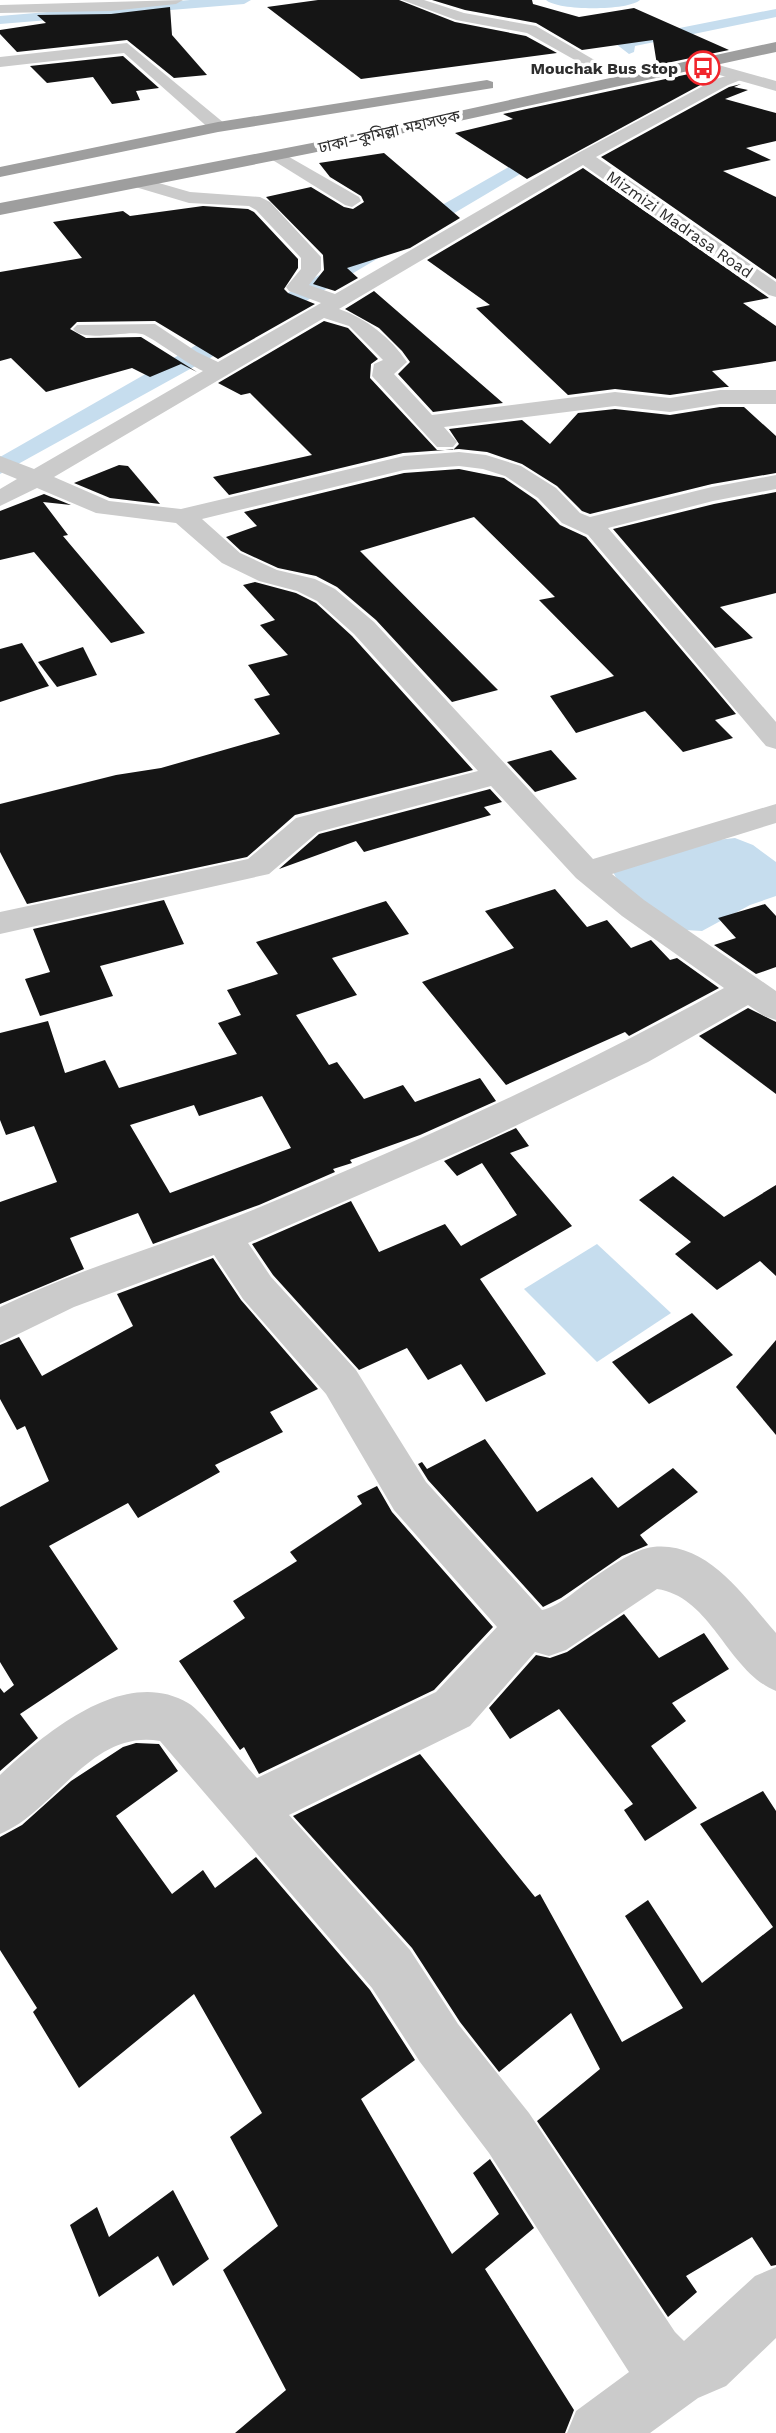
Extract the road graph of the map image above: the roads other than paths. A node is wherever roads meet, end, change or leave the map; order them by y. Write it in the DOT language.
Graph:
graph roads {
  1 [pos="169,0"];
  2 [pos="409,0"];
  3 [pos="0,9"];
  4 [pos="776,34"];
  5 [pos="776,47"];
  6 [pos="656,56"];
  7 [pos="0,62"];
  8 [pos="601,64"];
  9 [pos="697,64"];
  10 [pos="568,70"];
  11 [pos="740,77"];
  12 [pos="500,82"];
  13 [pos="776,86"];
  14 [pos="288,116"];
  15 [pos="218,127"];
  16 [pos="106,149"];
  17 [pos="284,154"];
  18 [pos="584,157"];
  19 [pos="0,172"];
  20 [pos="144,180"];
  21 [pos="352,201"];
  22 [pos="0,209"];
  23 [pos="776,291"];
  24 [pos="326,302"];
  25 [pos="83,329"];
  26 [pos="204,364"];
  27 [pos="776,397"];
  28 [pos="429,422"];
  29 [pos="459,459"];
  30 [pos="20,470"];
  31 [pos="776,482"];
  32 [pos="0,499"];
  33 [pos="183,517"];
  34 [pos="589,524"];
  35 [pos="776,740"];
  36 [pos="497,775"];
  37 [pos="776,813"];
  38 [pos="587,871"];
  39 [pos="0,923"];
  40 [pos="763,999"];
  41 [pos="222,1235"];
  42 [pos="0,1326"];
  43 [pos="527,1627"];
  44 [pos="776,1668"];
  45 [pos="251,1807"];
  46 [pos="0,1809"];
  47 [pos="776,2297"];
  48 [pos="676,2376"];
  49 [pos="598,2433"];
  1 -- 3 [label="street"];
  2 -- 8 [label="street"];
  4 -- 6 [label="highway"];
  5 -- 9 [label="highway, ঢাকা–কুমিল্লা মহাসড়ক"];
  7 -- 15 [label="street"];
  8 -- 10 [label="highway"];
  9 -- 11 [label="street"];
  9 -- 17 [label="highway, ঢাকা–কুমিল্লা মহাসড়ক"];
  11 -- 13 [label="street"];
  11 -- 18 [label="street"];
  12 -- 14 [label="highway, ঢাকা–কুমিল্লা মহাসড়ক"];
  14 -- 15 [label="highway, ঢাকা–কুমিল্লা মহাসড়ক"];
  14 -- 17 [label="highway"];
  15 -- 16 [label="highway, ঢাকা–কুমিল্লা মহাসড়ক"];
  16 -- 19 [label="highway, ঢাকা–কুমিল্লা মহাসড়ক"];
  16 -- 20 [label="highway"];
  17 -- 20 [label="highway, ঢাকা–কুমিল্লা মহাসড়ক"];
  17 -- 21 [label="street"];
  18 -- 23 [label="street, Mizmizi Madrasa Road"];
  18 -- 24 [label="street"];
  20 -- 22 [label="highway, ঢাকা–কুমিল্লা মহাসড়ক"];
  20 -- 24 [label="street"];
  24 -- 26 [label="street"];
  24 -- 28 [label="street"];
  25 -- 26 [label="street"];
  26 -- 30 [label="street"];
  27 -- 28 [label="street"];
  28 -- 29 [label="street"];
  29 -- 33 [label="street"];
  29 -- 34 [label="street"];
  30 -- 32 [label="street"];
  30 -- 33 [label="street"];
  31 -- 34 [label="street"];
  33 -- 36 [label="street"];
  34 -- 35 [label="street"];
  36 -- 38 [label="street"];
  36 -- 39 [label="street"];
  37 -- 38 [label="street"];
  38 -- 40 [label="street"];
  40 -- 41 [label="street"];
  41 -- 42 [label="street"];
  41 -- 43 [label="street"];
  43 -- 44 [label="street"];
  43 -- 45 [label="street"];
  45 -- 46 [label="street"];
  45 -- 48 [label="street"];
  47 -- 48 [label="street"];
  48 -- 49 [label="street"];
}
